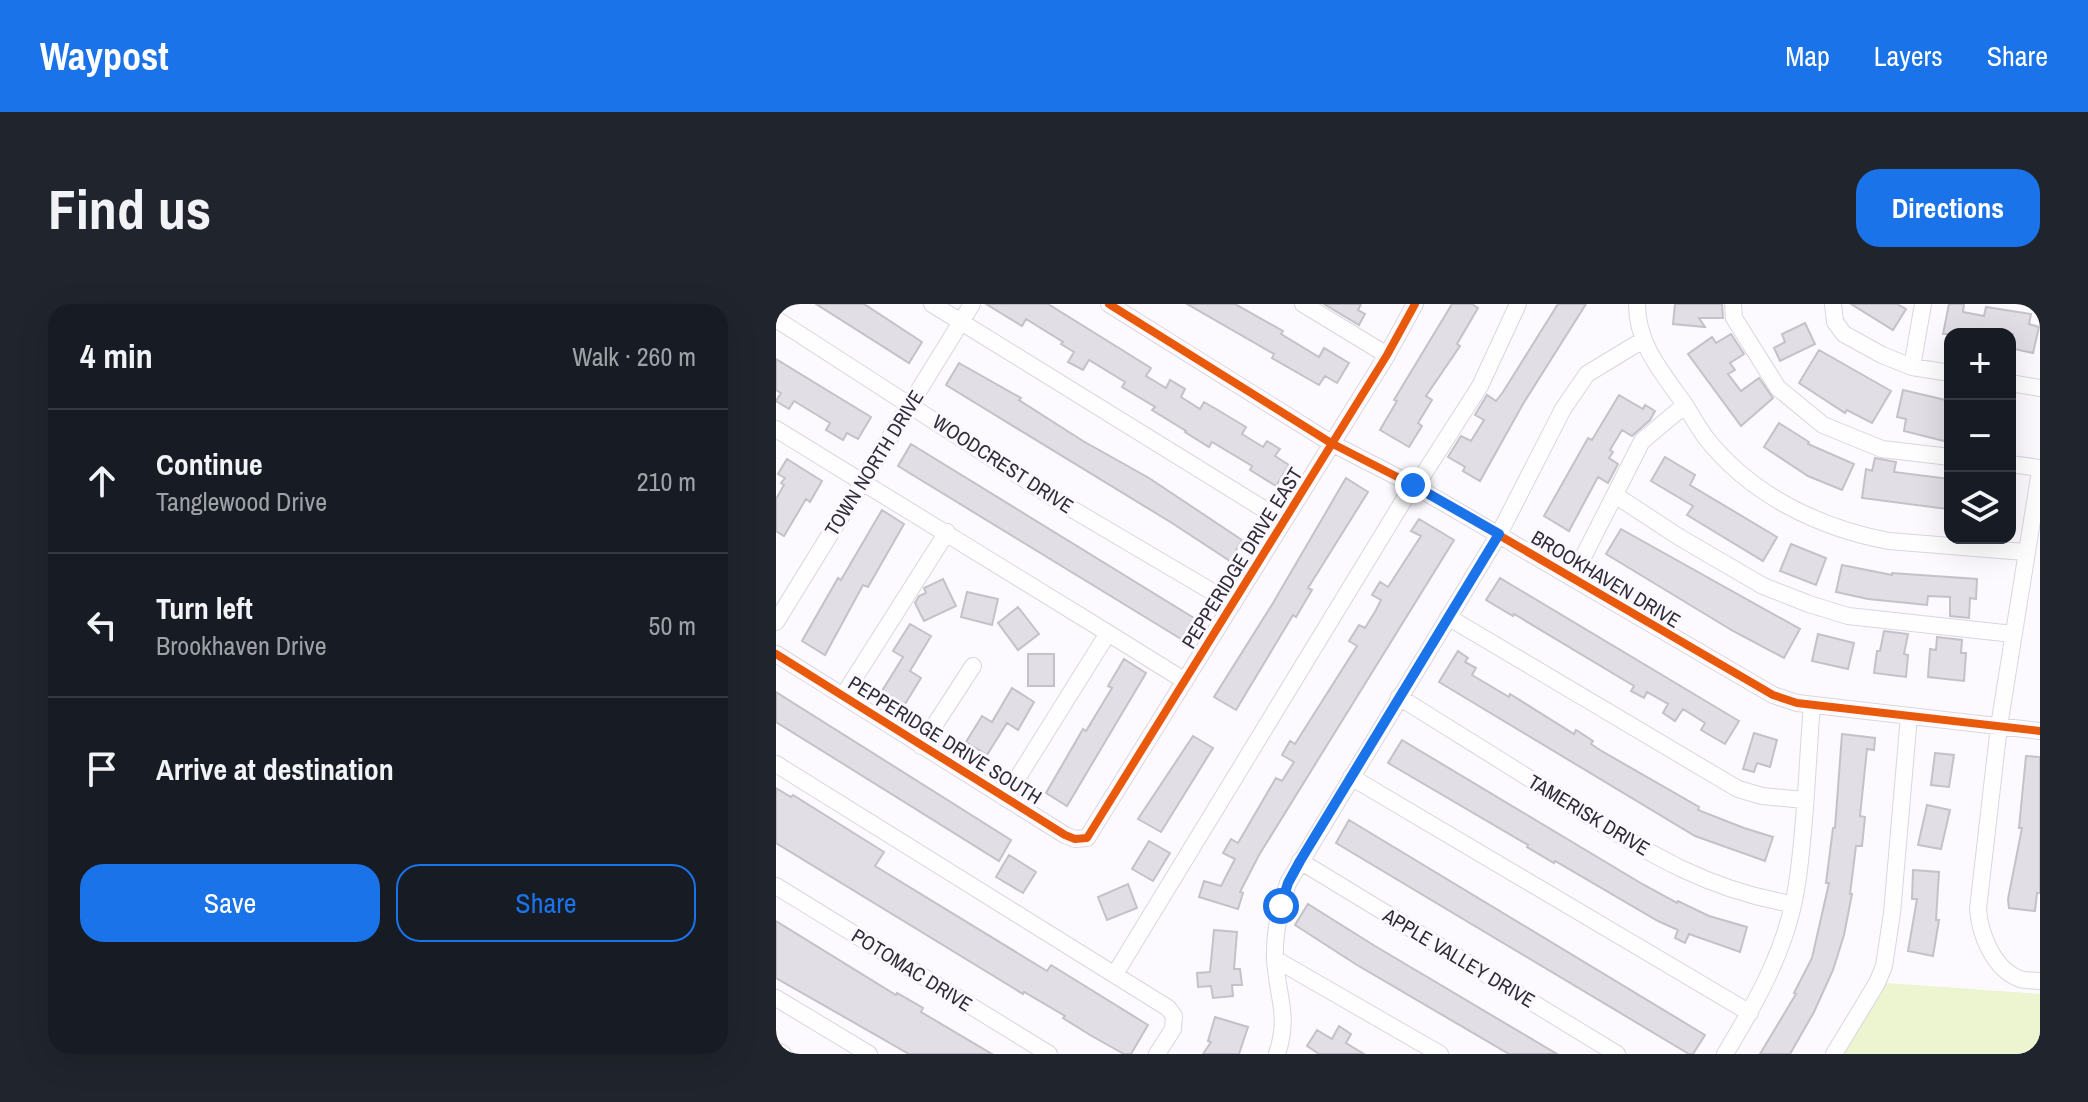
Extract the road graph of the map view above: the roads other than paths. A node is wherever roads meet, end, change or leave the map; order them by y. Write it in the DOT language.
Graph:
graph roads {
  1 [pos="932,304"];
  2 [pos="972,304"];
  3 [pos="1109,304"];
  4 [pos="1303,304"];
  5 [pos="1415,304"];
  6 [pos="1518,304"];
  7 [pos="1637,304"];
  8 [pos="1733,304"];
  9 [pos="1833,304"];
  10 [pos="1923,304"];
  11 [pos="776,319"];
  12 [pos="961,322"];
  13 [pos="1643,340"];
  14 [pos="1387,355"];
  15 [pos="1912,367"];
  16 [pos="1944,372"];
  17 [pos="2016,384"];
  18 [pos="2040,388"];
  19 [pos="911,404"];
  20 [pos="1685,405"];
  21 [pos="777,433"];
  22 [pos="1331,443"];
  23 [pos="1944,456"];
  24 [pos="2016,465"];
  25 [pos="2040,470"];
  26 [pos="862,483"];
  27 [pos="1415,486"];
  28 [pos="1615,495"];
  29 [pos="1283,521"];
  30 [pos="947,532"];
  31 [pos="1499,534"];
  32 [pos="2025,552"];
  33 [pos="1573,577"];
  34 [pos="1233,604"];
  35 [pos="1448,617"];
  36 [pos="776,622"];
  37 [pos="1108,633"];
  38 [pos="2013,634"];
  39 [pos="776,654"];
  40 [pos="973,666"];
  41 [pos="1185,681"];
  42 [pos="843,696"];
  43 [pos="1399,697"];
  44 [pos="1812,705"];
  45 [pos="1909,716"];
  46 [pos="1999,726"];
  47 [pos="2040,731"];
  48 [pos="921,746"];
  49 [pos="776,764"];
  50 [pos="1351,777"];
  51 [pos="1005,798"];
  52 [pos="1804,800"];
  53 [pos="1095,827"];
  54 [pos="1300,861"];
  55 [pos="776,886"];
  56 [pos="1792,904"];
  57 [pos="1275,959"];
  58 [pos="1115,974"];
  59 [pos="2040,981"];
  60 [pos="776,998"];
  61 [pos="1750,1013"];
  62 [pos="776,1050"];
  63 [pos="783,1054"];
  64 [pos="869,1054"];
  65 [pos="1049,1054"];
  66 [pos="1157,1054"];
  67 [pos="1277,1054"];
  68 [pos="1440,1054"];
  69 [pos="1617,1054"];
  70 [pos="1725,1054"];
  71 [pos="1834,1054"];
  1 -- 12 [label="street"];
  2 -- 12 [label="street, TOWN NORTH DRIVE"];
  3 -- 22 [label="street, BROOKHAVEN DRIVE"];
  4 -- 14 [label="street"];
  5 -- 14 [label="street, PEPPERIDGE DRIVE EAST"];
  6 -- 27 [label="street"];
  7 -- 13 [label="street"];
  8 -- 23 [label="street"];
  9 -- 15 [label="street"];
  10 -- 15 [label="street"];
  11 -- 19 [label="street, WOODCREST DRIVE"];
  12 -- 19 [label="street, TOWN NORTH DRIVE"];
  12 -- 29 [label="street"];
  13 -- 20 [label="street"];
  13 -- 31 [label="street"];
  14 -- 22 [label="street, PEPPERIDGE DRIVE EAST"];
  15 -- 16 [label="street"];
  17 -- 18 [label="street"];
  19 -- 26 [label="street, TOWN NORTH DRIVE"];
  19 -- 34 [label="street, WOODCREST DRIVE"];
  20 -- 28 [label="street"];
  20 -- 32 [label="street"];
  21 -- 26 [label="street"];
  22 -- 27 [label="street, BROOKHAVEN DRIVE"];
  22 -- 29 [label="street, PEPPERIDGE DRIVE EAST"];
  24 -- 25 [label="street"];
  25 -- 32 [label="street"];
  26 -- 30 [label="street"];
  26 -- 36 [label="street, TOWN NORTH DRIVE"];
  27 -- 31 [label="street, BROOKHAVEN DRIVE"];
  27 -- 58 [label="street"];
  28 -- 33 [label="street"];
  28 -- 38 [label="street"];
  29 -- 34 [label="street, PEPPERIDGE DRIVE EAST"];
  30 -- 37 [label="street"];
  30 -- 42 [label="street"];
  31 -- 33 [label="street, BROOKHAVEN DRIVE"];
  31 -- 35 [label="street"];
  32 -- 38 [label="street"];
  33 -- 44 [label="street, BROOKHAVEN DRIVE"];
  34 -- 41 [label="street, PEPPERIDGE DRIVE EAST"];
  35 -- 43 [label="street"];
  35 -- 52 [label="street"];
  37 -- 41 [label="street"];
  37 -- 51 [label="street"];
  38 -- 46 [label="street"];
  39 -- 42 [label="street, PEPPERIDGE DRIVE SOUTH"];
  40 -- 48 [label="street"];
  41 -- 53 [label="street, PEPPERIDGE DRIVE EAST"];
  42 -- 48 [label="street, PEPPERIDGE DRIVE SOUTH"];
  43 -- 50 [label="street"];
  43 -- 56 [label="street, TAMERISK DRIVE"];
  44 -- 45 [label="street, BROOKHAVEN DRIVE"];
  44 -- 52 [label="street"];
  45 -- 46 [label="street, BROOKHAVEN DRIVE"];
  45 -- 71 [label="street"];
  46 -- 47 [label="street, BROOKHAVEN DRIVE"];
  46 -- 59 [label="street"];
  48 -- 51 [label="street, PEPPERIDGE DRIVE SOUTH"];
  49 -- 58 [label="street"];
  50 -- 54 [label="street"];
  50 -- 61 [label="street"];
  51 -- 53 [label="street, PEPPERIDGE DRIVE SOUTH"];
  52 -- 56 [label="street"];
  54 -- 57 [label="street"];
  54 -- 69 [label="street, APPLE VALLEY DRIVE"];
  55 -- 65 [label="street, POTOMAC DRIVE"];
  56 -- 61 [label="street"];
  57 -- 67 [label="street"];
  57 -- 68 [label="street"];
  58 -- 66 [label="street"];
  60 -- 64 [label="street"];
  61 -- 70 [label="street"];
  62 -- 63 [label="street"];
}
